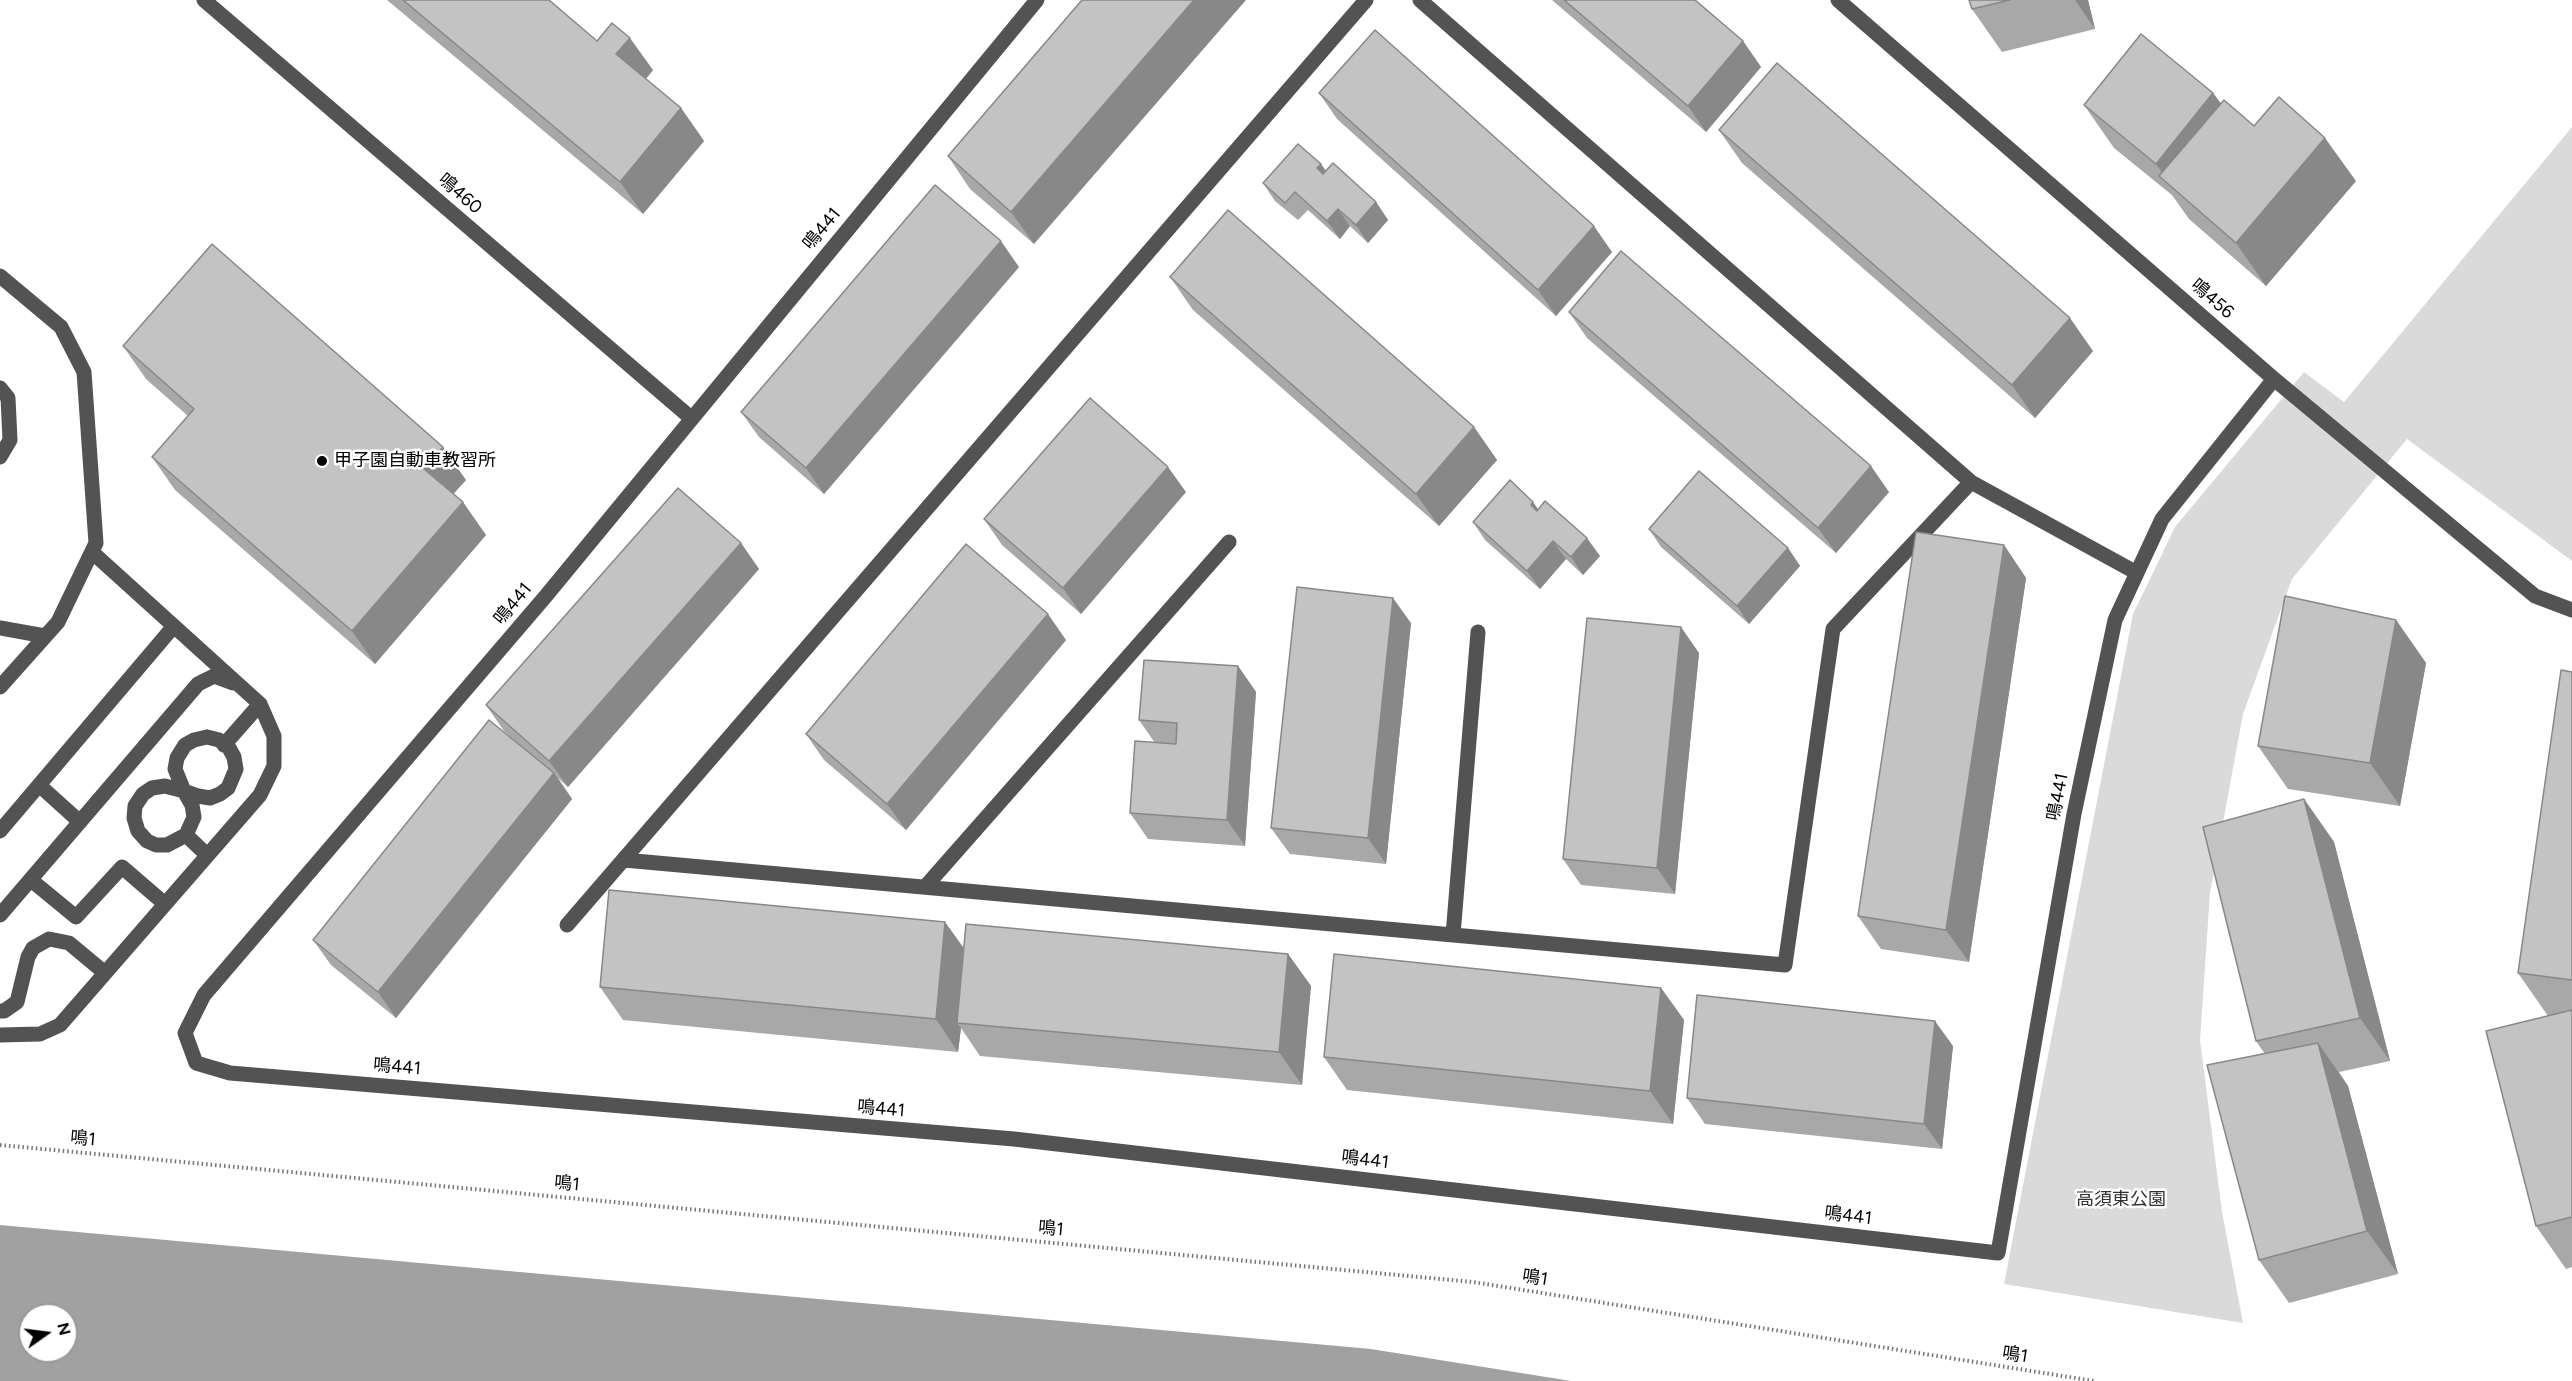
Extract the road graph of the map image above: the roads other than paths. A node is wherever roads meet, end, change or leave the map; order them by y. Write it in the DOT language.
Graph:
graph roads {
  1 [pos="204,0"];
  2 [pos="1037,0"];
  3 [pos="1366,0"];
  4 [pos="1420,0"];
  5 [pos="1838,0"];
  6 [pos="0,276"];
  7 [pos="2274,379"];
  8 [pos="0,387"];
  9 [pos="691,418"];
  10 [pos="0,457"];
  11 [pos="1971,482"];
  12 [pos="1229,542"];
  13 [pos="92,552"];
  14 [pos="2137,573"];
  15 [pos="2572,610"];
  16 [pos="174,626"];
  17 [pos="0,628"];
  18 [pos="1478,632"];
  19 [pos="45,636"];
  20 [pos="239,685"];
  21 [pos="0,687"];
  22 [pos="260,704"];
  23 [pos="224,745"];
  24 [pos="39,785"];
  25 [pos="184,791"];
  26 [pos="80,822"];
  27 [pos="0,831"];
  28 [pos="186,836"];
  29 [pos="207,855"];
  30 [pos="624,860"];
  31 [pos="31,880"];
  32 [pos="924,887"];
  33 [pos="165,904"];
  34 [pos="0,915"];
  35 [pos="567,925"];
  36 [pos="1453,935"];
  37 [pos="105,973"];
  38 [pos="0,1011"];
  39 [pos="0,1035"];
  1 -- 9 [label="street, 鳴460"];
  2 -- 9 [label="street, 鳴441"];
  3 -- 30 [label="street"];
  4 -- 11 [label="street"];
  5 -- 7 [label="street, 鳴456"];
  6 -- 13 [label="street"];
  7 -- 14 [label="street, 鳴441"];
  7 -- 15 [label="street, 鳴456"];
  8 -- 10 [label="street"];
  9 -- 14 [label="street, 鳴441"];
  11 -- 14 [label="street"];
  11 -- 36 [label="street"];
  12 -- 32 [label="street"];
  13 -- 16 [label="street"];
  13 -- 19 [label="street"];
  16 -- 20 [label="street"];
  16 -- 24 [label="street"];
  17 -- 19 [label="street"];
  18 -- 36 [label="street"];
  19 -- 21 [label="street"];
  20 -- 22 [label="street"];
  20 -- 26 [label="street"];
  22 -- 23 [label="street"];
  22 -- 29 [label="street"];
  23 -- 25 [label="street"];
  23 -- 25 [label="street"];
  24 -- 26 [label="street"];
  24 -- 27 [label="street"];
  25 -- 28 [label="street"];
  25 -- 28 [label="street"];
  26 -- 31 [label="street"];
  28 -- 29 [label="street"];
  29 -- 33 [label="street"];
  30 -- 32 [label="street"];
  30 -- 35 [label="street"];
  31 -- 33 [label="street"];
  31 -- 34 [label="street"];
  32 -- 36 [label="street"];
  33 -- 37 [label="street"];
  37 -- 38 [label="street"];
  37 -- 39 [label="street"];
}
